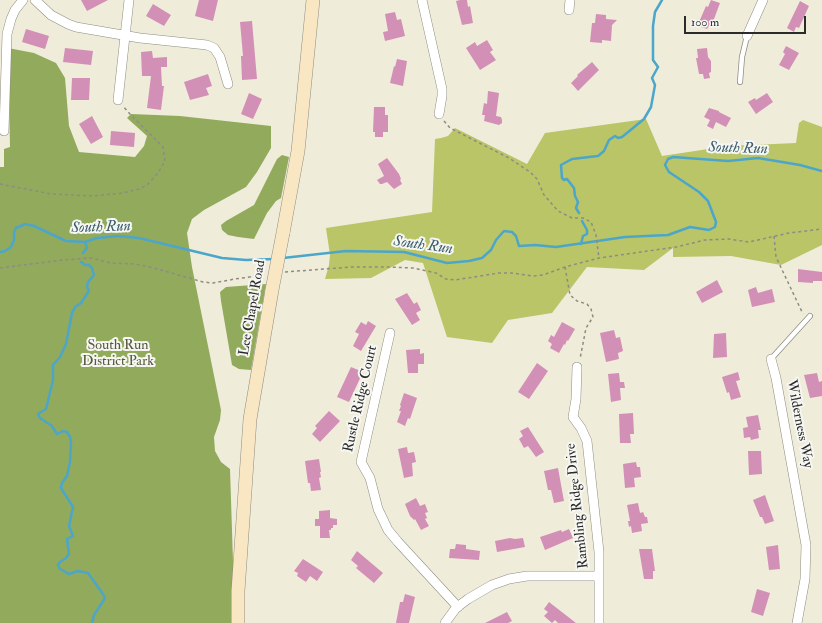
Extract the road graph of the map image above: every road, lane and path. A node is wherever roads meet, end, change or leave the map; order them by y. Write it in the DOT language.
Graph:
graph roads {
  1 [pos="23,0"];
  2 [pos="36,0"];
  3 [pos="129,0"];
  4 [pos="313,0"];
  5 [pos="422,0"];
  6 [pos="570,0"];
  7 [pos="763,0"];
  8 [pos="568,10"];
  9 [pos="125,35"];
  10 [pos="747,36"];
  11 [pos="740,82"];
  12 [pos="228,84"];
  13 [pos="118,100"];
  14 [pos="439,114"];
  15 [pos="4,131"];
  16 [pos="0,184"];
  17 [pos="822,229"];
  18 [pos="774,236"];
  19 [pos="599,258"];
  20 [pos="565,267"];
  21 [pos="0,268"];
  22 [pos="280,273"];
  23 [pos="265,275"];
  24 [pos="808,318"];
  25 [pos="390,334"];
  26 [pos="771,359"];
  27 [pos="577,367"];
  28 [pos="599,576"];
  29 [pos="458,607"];
  30 [pos="238,623"];
  31 [pos="445,623"];
  32 [pos="598,623"];
  33 [pos="797,623"];
  1 -- 15 [label="street"];
  2 -- 9 [label="street"];
  3 -- 9 [label="street"];
  4 -- 30 [label="main road, Lee Chapel Road, bridge"];
  5 -- 14 [label="street"];
  6 -- 8 [label="street"];
  7 -- 10 [label="street"];
  9 -- 12 [label="street"];
  9 -- 13 [label="street"];
  10 -- 11 [label="lane"];
  13 -- 16 [label="path"];
  14 -- 19 [label="path"];
  17 -- 18 [label="path"];
  18 -- 19 [label="path"];
  18 -- 24 [label="path"];
  19 -- 20 [label="path"];
  20 -- 22 [label="path"];
  20 -- 27 [label="path"];
  21 -- 23 [label="path"];
  24 -- 26 [label="lane, Wilderness Way"];
  25 -- 29 [label="street, Rustle Ridge Court"];
  26 -- 33 [label="street, Wilderness Way"];
  27 -- 28 [label="street, Rambling Ridge Drive"];
  28 -- 29 [label="street"];
  28 -- 32 [label="street, Rambling Ridge Drive"];
  29 -- 31 [label="street"];
}
